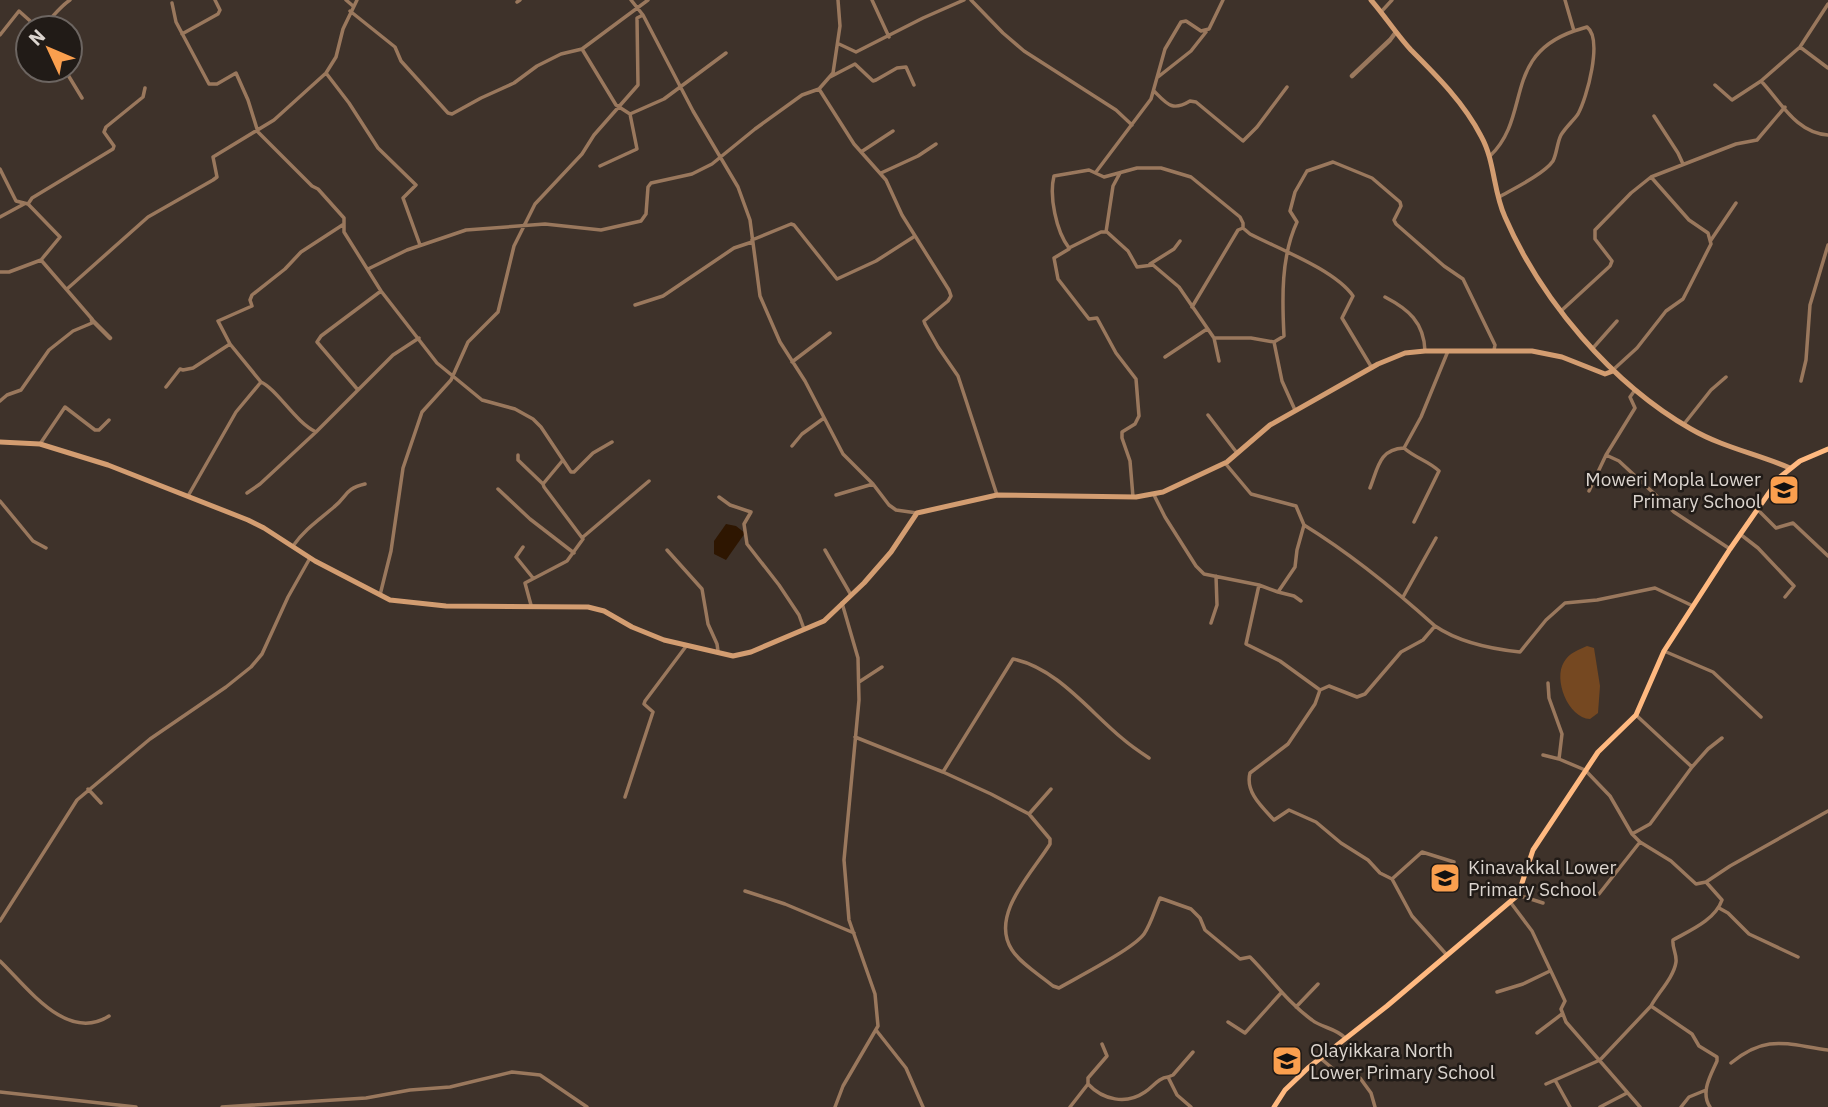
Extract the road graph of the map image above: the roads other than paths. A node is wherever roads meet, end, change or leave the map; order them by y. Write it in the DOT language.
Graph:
graph roads {
  1 [pos="70,0"];
  2 [pos="215,0"];
  3 [pos="346,0"];
  4 [pos="357,0"];
  5 [pos="631,0"];
  6 [pos="648,0"];
  7 [pos="838,0"];
  8 [pos="872,0"];
  9 [pos="964,0"];
  10 [pos="971,0"];
  11 [pos="1223,0"];
  12 [pos="1371,0"];
  13 [pos="1392,0"];
  14 [pos="1565,0"];
  15 [pos="172,3"];
  16 [pos="1828,4"];
  17 [pos="638,6"];
  18 [pos="352,8"];
  19 [pos="1381,12"];
  20 [pos="54,14"];
  21 [pos="643,15"];
  22 [pos="14,17"];
  23 [pos="1207,31"];
  24 [pos="1396,31"];
  25 [pos="1574,31"];
  26 [pos="0,34"];
  27 [pos="183,36"];
  28 [pos="889,37"];
  29 [pos="839,44"];
  30 [pos="1800,47"];
  31 [pos="582,49"];
  32 [pos="726,53"];
  33 [pos="1828,68"];
  34 [pos="326,73"];
  35 [pos="1158,76"];
  36 [pos="1352,76"];
  37 [pos="830,77"];
  38 [pos="1761,81"];
  39 [pos="74,84"];
  40 [pos="914,85"];
  41 [pos="1715,85"];
  42 [pos="680,86"];
  43 [pos="1287,87"];
  44 [pos="145,89"];
  45 [pos="819,89"];
  46 [pos="1154,91"];
  47 [pos="82,98"];
  48 [pos="1785,107"];
  49 [pos="620,108"];
  50 [pos="630,114"];
  51 [pos="1654,116"];
  52 [pos="1132,125"];
  53 [pos="893,131"];
  54 [pos="258,132"];
  55 [pos="1828,135"];
  56 [pos="936,144"];
  57 [pos="860,152"];
  58 [pos="1490,156"];
  59 [pos="720,159"];
  60 [pos="1683,164"];
  61 [pos="600,166"];
  62 [pos="0,169"];
  63 [pos="1096,172"];
  64 [pos="1121,172"];
  65 [pos="881,173"];
  66 [pos="1651,177"];
  67 [pos="1498,197"];
  68 [pos="27,203"];
  69 [pos="1736,203"];
  70 [pos="0,217"];
  71 [pos="344,224"];
  72 [pos="524,227"];
  73 [pos="1243,228"];
  74 [pos="1106,232"];
  75 [pos="915,236"];
  76 [pos="1711,240"];
  77 [pos="752,241"];
  78 [pos="1181,241"];
  79 [pos="420,245"];
  80 [pos="1828,245"];
  81 [pos="1069,248"];
  82 [pos="1287,252"];
  83 [pos="41,260"];
  84 [pos="1150,264"];
  85 [pos="368,269"];
  86 [pos="0,272"];
  87 [pos="67,289"];
  88 [pos="382,291"];
  89 [pos="1385,297"];
  90 [pos="635,304"];
  91 [pos="1192,307"];
  92 [pos="1561,311"];
  93 [pos="92,320"];
  94 [pos="1617,321"];
  95 [pos="1207,329"];
  96 [pos="830,332"];
  97 [pos="110,338"];
  98 [pos="419,338"];
  99 [pos="1214,338"];
  100 [pos="1274,342"];
  101 [pos="230,344"];
  102 [pos="1593,348"];
  103 [pos="1494,350"];
  104 [pos="1425,351"];
  105 [pos="1448,351"];
  106 [pos="1165,357"];
  107 [pos="1219,361"];
  108 [pos="792,362"];
  109 [pos="1372,368"];
  110 [pos="1613,371"];
  111 [pos="453,376"];
  112 [pos="1726,377"];
  113 [pos="1801,381"];
  114 [pos="261,382"];
  115 [pos="166,387"];
  116 [pos="1635,389"];
  117 [pos="358,390"];
  118 [pos="0,401"];
  119 [pos="1295,411"];
  120 [pos="1209,415"];
  121 [pos="824,418"];
  122 [pos="109,420"];
  123 [pos="1684,424"];
  124 [pos="316,432"];
  125 [pos="0,442"];
  126 [pos="612,442"];
  127 [pos="40,444"];
  128 [pos="792,446"];
  129 [pos="1404,448"];
  130 [pos="1828,449"];
  131 [pos="1237,453"];
  132 [pos="519,455"];
  133 [pos="1605,455"];
  134 [pos="562,460"];
  135 [pos="1225,463"];
  136 [pos="1790,468"];
  137 [pos="649,481"];
  138 [pos="365,484"];
  139 [pos="543,484"];
  140 [pos="873,484"];
  141 [pos="1370,488"];
  142 [pos="498,489"];
  143 [pos="1590,491"];
  144 [pos="247,493"];
  145 [pos="836,495"];
  146 [pos="997,495"];
  147 [pos="1154,495"];
  148 [pos="188,496"];
  149 [pos="719,497"];
  150 [pos="1133,497"];
  151 [pos="0,501"];
  152 [pos="1758,510"];
  153 [pos="917,513"];
  154 [pos="1414,522"];
  155 [pos="1304,525"];
  156 [pos="1740,534"];
  157 [pos="583,537"];
  158 [pos="1436,538"];
  159 [pos="293,545"];
  160 [pos="523,547"];
  161 [pos="46,548"];
  162 [pos="1730,549"];
  163 [pos="667,550"];
  164 [pos="825,550"];
  165 [pos="574,553"];
  166 [pos="1828,556"];
  167 [pos="310,558"];
  168 [pos="1216,576"];
  169 [pos="533,578"];
  170 [pos="1259,585"];
  171 [pos="1278,592"];
  172 [pos="380,595"];
  173 [pos="851,595"];
  174 [pos="1403,597"];
  175 [pos="1785,597"];
  176 [pos="1301,601"];
  177 [pos="842,603"];
  178 [pos="531,605"];
  179 [pos="1693,606"];
  180 [pos="1212,623"];
  181 [pos="1435,626"];
  182 [pos="805,631"];
  183 [pos="687,645"];
  184 [pos="718,651"];
  185 [pos="1664,651"];
  186 [pos="882,667"];
  187 [pos="859,682"];
  188 [pos="1548,683"];
  189 [pos="1320,690"];
  190 [pos="1636,715"];
  191 [pos="1761,717"];
  192 [pos="855,737"];
  193 [pos="1722,738"];
  194 [pos="1543,755"];
  195 [pos="1149,758"];
  196 [pos="1559,759"];
  197 [pos="1692,767"];
  198 [pos="1585,770"];
  199 [pos="943,772"];
  200 [pos="88,789"];
  201 [pos="1051,789"];
  202 [pos="625,797"];
  203 [pos="101,803"];
  204 [pos="1828,811"];
  205 [pos="1029,814"];
  206 [pos="1632,834"];
  207 [pos="1640,842"];
  208 [pos="1454,862"];
  209 [pos="1392,879"];
  210 [pos="1706,882"];
  211 [pos="745,891"];
  212 [pos="1599,894"];
  213 [pos="1518,895"];
  214 [pos="1511,903"];
  215 [pos="1543,903"];
  216 [pos="1719,908"];
  217 [pos="0,921"];
  218 [pos="854,933"];
  219 [pos="1446,954"];
  220 [pos="1798,957"];
  221 [pos="0,961"];
  222 [pos="1550,971"];
  223 [pos="1318,984"];
  224 [pos="1497,992"];
  225 [pos="1281,993"];
  226 [pos="1651,1006"];
  227 [pos="1296,1007"];
  228 [pos="1562,1014"];
  229 [pos="109,1016"];
  230 [pos="1228,1022"];
  231 [pos="876,1030"];
  232 [pos="1537,1032"];
  233 [pos="1345,1038"];
  234 [pos="1102,1044"];
  235 [pos="1828,1050"];
  236 [pos="1193,1052"];
  237 [pos="1320,1058"];
  238 [pos="1601,1060"];
  239 [pos="1731,1063"];
  240 [pos="1168,1077"];
  241 [pos="1555,1080"];
  242 [pos="1088,1084"];
  243 [pos="1546,1084"];
  244 [pos="1706,1090"];
  245 [pos="0,1091"];
  246 [pos="1627,1093"];
  247 [pos="136,1107"];
  248 [pos="222,1107"];
  249 [pos="587,1107"];
  250 [pos="835,1107"];
  251 [pos="923,1107"];
  252 [pos="1070,1107"];
  253 [pos="1191,1107"];
  254 [pos="1274,1107"];
  255 [pos="1376,1107"];
  256 [pos="1570,1107"];
  257 [pos="1600,1107"];
  258 [pos="1640,1107"];
  259 [pos="1681,1107"];
  260 [pos="1710,1107"];
  1 -- 20 [label="street"];
  2 -- 27 [label="street"];
  3 -- 18 [label="street"];
  4 -- 18 [label="street"];
  5 -- 17 [label="street"];
  6 -- 17 [label="street"];
  7 -- 29 [label="street"];
  8 -- 28 [label="street"];
  9 -- 28 [label="street"];
  10 -- 52 [label="street"];
  11 -- 23 [label="street"];
  12 -- 19 [label="main road"];
  13 -- 19 [label="street"];
  14 -- 25 [label="street"];
  15 -- 27 [label="street"];
  16 -- 30 [label="street"];
  17 -- 21 [label="street"];
  17 -- 31 [label="street"];
  18 -- 31 [label="street"];
  18 -- 34 [label="street"];
  19 -- 24 [label="main road"];
  21 -- 42 [label="street"];
  21 -- 49 [label="street"];
  22 -- 26 [label="street"];
  23 -- 35 [label="street"];
  23 -- 35 [label="street"];
  24 -- 36 [label="street"];
  24 -- 58 [label="main road"];
  25 -- 58 [label="street"];
  25 -- 67 [label="street"];
  27 -- 54 [label="street"];
  28 -- 29 [label="street"];
  29 -- 37 [label="street"];
  30 -- 33 [label="street"];
  30 -- 38 [label="street"];
  31 -- 49 [label="street"];
  32 -- 42 [label="street"];
  34 -- 54 [label="street"];
  34 -- 79 [label="street"];
  35 -- 46 [label="street"];
  37 -- 40 [label="street"];
  37 -- 45 [label="street"];
  38 -- 41 [label="street"];
  38 -- 48 [label="street"];
  39 -- 47 [label="street"];
  42 -- 50 [label="street"];
  42 -- 59 [label="street"];
  43 -- 46 [label="street"];
  44 -- 68 [label="street"];
  45 -- 57 [label="street"];
  45 -- 59 [label="street"];
  46 -- 52 [label="street"];
  48 -- 55 [label="street"];
  48 -- 60 [label="street"];
  49 -- 50 [label="street"];
  49 -- 72 [label="street"];
  50 -- 61 [label="street"];
  51 -- 60 [label="street"];
  52 -- 63 [label="street"];
  53 -- 57 [label="street"];
  54 -- 71 [label="street"];
  54 -- 87 [label="street"];
  56 -- 65 [label="street"];
  57 -- 65 [label="street"];
  58 -- 67 [label="main road"];
  59 -- 72 [label="street"];
  59 -- 77 [label="street"];
  60 -- 66 [label="street"];
  62 -- 68 [label="street"];
  63 -- 64 [label="street"];
  63 -- 81 [label="street"];
  64 -- 73 [label="street"];
  64 -- 74 [label="street"];
  65 -- 75 [label="street"];
  66 -- 76 [label="street"];
  66 -- 92 [label="street"];
  67 -- 92 [label="main road"];
  68 -- 70 [label="street"];
  68 -- 83 [label="street"];
  69 -- 76 [label="street"];
  71 -- 85 [label="street"];
  71 -- 101 [label="street"];
  72 -- 79 [label="street"];
  72 -- 111 [label="street"];
  73 -- 82 [label="street"];
  73 -- 91 [label="street"];
  74 -- 81 [label="street"];
  74 -- 84 [label="street"];
  75 -- 77 [label="street"];
  75 -- 146 [label="street"];
  76 -- 110 [label="street"];
  77 -- 90 [label="street"];
  77 -- 108 [label="street"];
  78 -- 84 [label="street"];
  79 -- 85 [label="street"];
  80 -- 113 [label="street"];
  81 -- 150 [label="street"];
  82 -- 100 [label="street"];
  82 -- 103 [label="street"];
  82 -- 109 [label="street"];
  83 -- 86 [label="street"];
  83 -- 87 [label="street"];
  84 -- 91 [label="street"];
  85 -- 88 [label="street"];
  87 -- 93 [label="street"];
  88 -- 98 [label="street"];
  88 -- 117 [label="street"];
  89 -- 104 [label="street"];
  91 -- 95 [label="street"];
  92 -- 102 [label="main road"];
  93 -- 97 [label="street"];
  93 -- 118 [label="street"];
  94 -- 102 [label="street"];
  95 -- 99 [label="street"];
  95 -- 106 [label="street"];
  96 -- 108 [label="street"];
  98 -- 111 [label="street"];
  98 -- 117 [label="street"];
  99 -- 100 [label="street"];
  99 -- 107 [label="street"];
  100 -- 119 [label="street"];
  101 -- 114 [label="street"];
  101 -- 115 [label="street"];
  102 -- 110 [label="main road"];
  103 -- 105 [label="main road"];
  103 -- 110 [label="main road"];
  104 -- 105 [label="main road"];
  104 -- 109 [label="main road"];
  105 -- 129 [label="street"];
  108 -- 121 [label="street"];
  109 -- 119 [label="main road"];
  110 -- 116 [label="main road"];
  111 -- 134 [label="street"];
  111 -- 172 [label="street"];
  112 -- 123 [label="street"];
  114 -- 124 [label="street"];
  114 -- 148 [label="street"];
  116 -- 123 [label="main road"];
  116 -- 133 [label="street"];
  117 -- 124 [label="street"];
  119 -- 131 [label="main road"];
  120 -- 131 [label="street"];
  121 -- 128 [label="street"];
  121 -- 140 [label="street"];
  122 -- 127 [label="street"];
  123 -- 136 [label="main road"];
  124 -- 144 [label="street"];
  125 -- 127 [label="main road"];
  126 -- 134 [label="street"];
  127 -- 148 [label="main road"];
  129 -- 141 [label="street"];
  129 -- 154 [label="street"];
  130 -- 136 [label="main road"];
  131 -- 135 [label="main road"];
  132 -- 139 [label="street"];
  133 -- 143 [label="street"];
  133 -- 162 [label="street"];
  134 -- 139 [label="street"];
  135 -- 147 [label="main road"];
  135 -- 155 [label="street"];
  136 -- 152 [label="main road"];
  137 -- 157 [label="street"];
  138 -- 159 [label="street"];
  139 -- 157 [label="street"];
  140 -- 145 [label="street"];
  140 -- 153 [label="street"];
  142 -- 165 [label="street"];
  146 -- 150 [label="main road"];
  146 -- 153 [label="main road"];
  147 -- 150 [label="main road"];
  147 -- 168 [label="street"];
  148 -- 159 [label="main road"];
  149 -- 182 [label="street"];
  151 -- 161 [label="street"];
  152 -- 156 [label="main road"];
  152 -- 166 [label="street"];
  153 -- 173 [label="main road"];
  155 -- 171 [label="street"];
  155 -- 174 [label="street"];
  156 -- 162 [label="main road"];
  156 -- 175 [label="street"];
  157 -- 165 [label="street"];
  158 -- 174 [label="street"];
  159 -- 167 [label="main road"];
  160 -- 169 [label="street"];
  162 -- 179 [label="main road"];
  163 -- 184 [label="street"];
  164 -- 173 [label="street"];
  165 -- 169 [label="street"];
  167 -- 172 [label="main road"];
  167 -- 200 [label="street"];
  168 -- 170 [label="street"];
  168 -- 180 [label="street"];
  169 -- 178 [label="street"];
  170 -- 171 [label="street"];
  170 -- 189 [label="street"];
  171 -- 176 [label="street"];
  172 -- 178 [label="main road"];
  173 -- 177 [label="main road"];
  174 -- 181 [label="street"];
  177 -- 182 [label="main road"];
  177 -- 187 [label="street"];
  178 -- 183 [label="main road"];
  179 -- 181 [label="street"];
  179 -- 185 [label="main road"];
  181 -- 189 [label="street"];
  182 -- 184 [label="main road"];
  183 -- 184 [label="main road"];
  183 -- 202 [label="street"];
  185 -- 190 [label="main road"];
  185 -- 191 [label="street"];
  186 -- 187 [label="street"];
  187 -- 192 [label="street"];
  188 -- 196 [label="street"];
  189 -- 209 [label="street"];
  190 -- 197 [label="street"];
  190 -- 198 [label="main road"];
  192 -- 199 [label="street"];
  192 -- 218 [label="street"];
  193 -- 197 [label="street"];
  194 -- 196 [label="street"];
  195 -- 199 [label="street"];
  196 -- 198 [label="street"];
  197 -- 206 [label="street"];
  198 -- 206 [label="street"];
  198 -- 213 [label="main road"];
  199 -- 205 [label="street"];
  200 -- 203 [label="street"];
  200 -- 217 [label="street"];
  201 -- 205 [label="street"];
  204 -- 210 [label="street"];
  205 -- 225 [label="street"];
  206 -- 207 [label="street"];
  207 -- 210 [label="street"];
  207 -- 212 [label="street"];
  208 -- 209 [label="street"];
  209 -- 219 [label="street"];
  210 -- 216 [label="street"];
  211 -- 218 [label="street"];
  213 -- 214 [label="main road"];
  213 -- 215 [label="street"];
  214 -- 219 [label="main road"];
  214 -- 222 [label="street"];
  216 -- 220 [label="street"];
  216 -- 226 [label="street"];
  218 -- 231 [label="street"];
  219 -- 233 [label="main road"];
  221 -- 229 [label="street"];
  222 -- 224 [label="street"];
  222 -- 228 [label="street"];
  223 -- 227 [label="street"];
  225 -- 227 [label="street"];
  225 -- 230 [label="street"];
  226 -- 238 [label="street"];
  226 -- 244 [label="street"];
  227 -- 233 [label="street"];
  228 -- 232 [label="street"];
  228 -- 238 [label="street"];
  231 -- 250 [label="street"];
  231 -- 251 [label="street"];
  233 -- 237 [label="main road"];
  234 -- 242 [label="street"];
  235 -- 239 [label="street"];
  236 -- 240 [label="street"];
  237 -- 254 [label="main road"];
  237 -- 255 [label="street"];
  238 -- 241 [label="street"];
  238 -- 246 [label="street"];
  240 -- 242 [label="street"];
  240 -- 253 [label="street"];
  241 -- 243 [label="street"];
  241 -- 256 [label="street"];
  242 -- 252 [label="street"];
  244 -- 259 [label="street"];
  244 -- 260 [label="street"];
  245 -- 247 [label="street"];
  246 -- 257 [label="street"];
  246 -- 258 [label="street"];
  248 -- 249 [label="street"];
}
